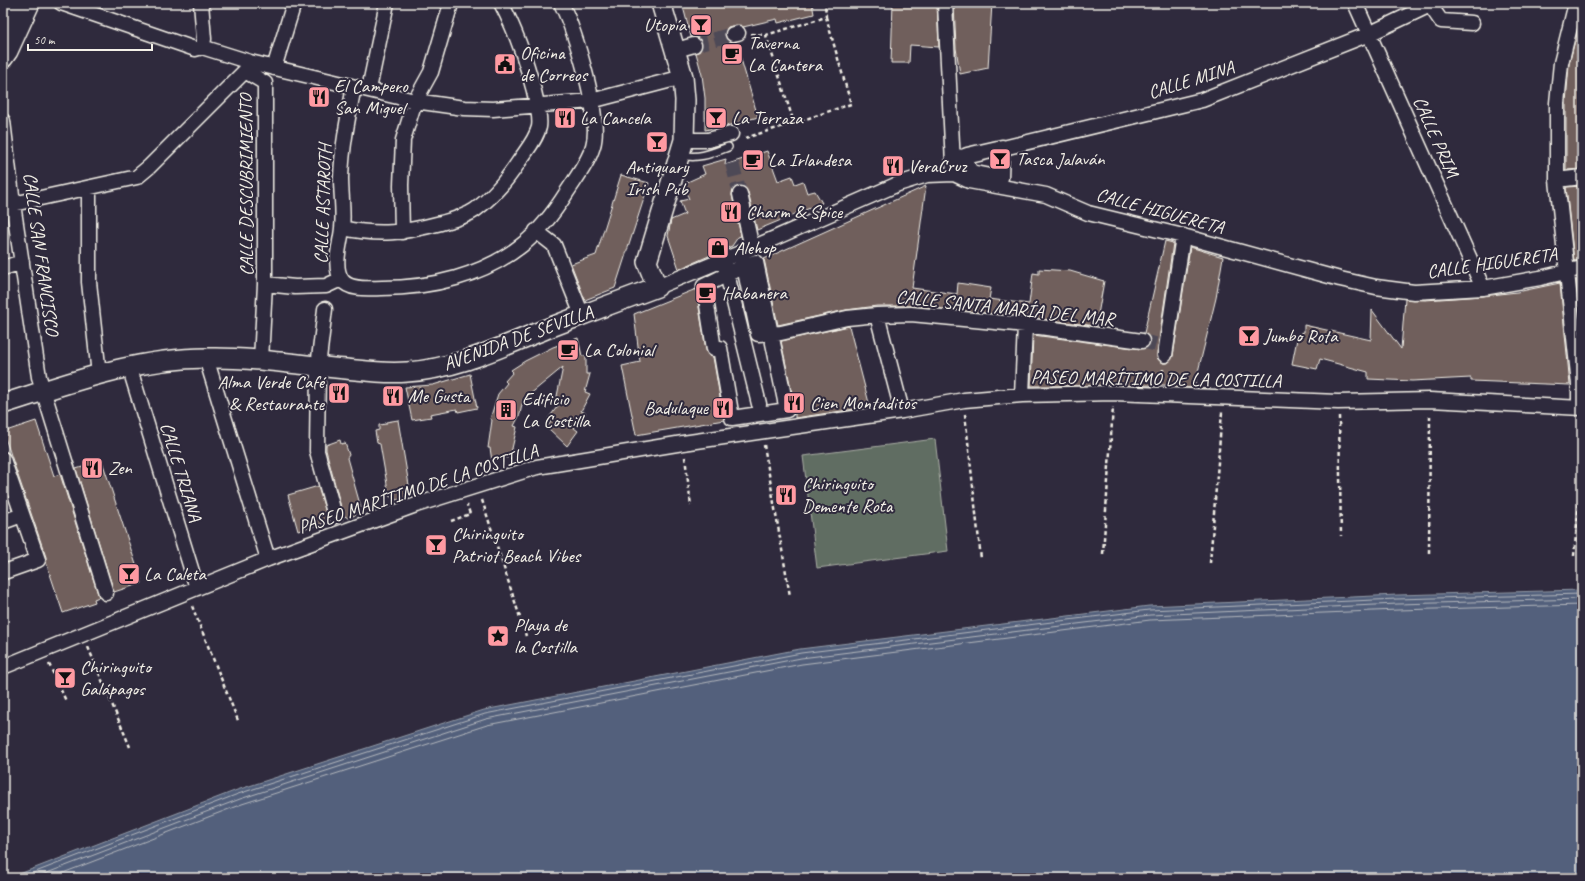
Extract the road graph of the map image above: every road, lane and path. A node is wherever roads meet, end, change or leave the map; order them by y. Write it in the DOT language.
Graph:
graph roads {
  1 [pos="15,3"];
  2 [pos="30,3"];
  3 [pos="61,3"];
  4 [pos="201,3"];
  5 [pos="294,3"];
  6 [pos="387,3"];
  7 [pos="450,3"];
  8 [pos="501,3"];
  9 [pos="561,3"];
  10 [pos="661,3"];
  11 [pos="825,3"];
  12 [pos="945,3"];
  13 [pos="1354,3"];
  14 [pos="1576,3"];
  15 [pos="1432,4"];
  16 [pos="826,17"];
  17 [pos="1472,23"];
  18 [pos="3,30"];
  19 [pos="736,34"];
  20 [pos="1369,34"];
  21 [pos="766,35"];
  22 [pos="694,45"];
  23 [pos="202,47"];
  24 [pos="676,50"];
  25 [pos="3,58"];
  26 [pos="247,67"];
  27 [pos="274,68"];
  28 [pos="683,77"];
  29 [pos="354,87"];
  30 [pos="369,89"];
  31 [pos="414,101"];
  32 [pos="591,101"];
  33 [pos="538,106"];
  34 [pos="3,121"];
  35 [pos="794,123"];
  36 [pos="730,141"];
  37 [pos="682,147"];
  38 [pos="1002,149"];
  39 [pos="960,157"];
  40 [pos="954,174"];
  41 [pos="1582,177"];
  42 [pos="1556,180"];
  43 [pos="89,188"];
  44 [pos="740,194"];
  45 [pos="14,204"];
  46 [pos="342,228"];
  47 [pos="536,231"];
  48 [pos="402,232"];
  49 [pos="1183,236"];
  50 [pos="747,250"];
  51 [pos="724,260"];
  52 [pos="22,262"];
  53 [pos="744,266"];
  54 [pos="3,268"];
  55 [pos="1582,268"];
  56 [pos="1567,272"];
  57 [pos="727,274"];
  58 [pos="341,279"];
  59 [pos="265,285"];
  60 [pos="657,287"];
  61 [pos="1483,288"];
  62 [pos="325,309"];
  63 [pos="582,315"];
  64 [pos="878,315"];
  65 [pos="1025,325"];
  66 [pos="771,334"];
  67 [pos="1142,341"];
  68 [pos="1164,349"];
  69 [pos="206,358"];
  70 [pos="261,360"];
  71 [pos="129,366"];
  72 [pos="318,366"];
  73 [pos="99,375"];
  74 [pos="45,391"];
  75 [pos="1114,393"];
  76 [pos="1022,395"];
  77 [pos="1160,396"];
  78 [pos="1224,398"];
  79 [pos="964,400"];
  80 [pos="1430,400"];
  81 [pos="1338,402"];
  82 [pos="3,404"];
  83 [pos="759,404"];
  84 [pos="1580,408"];
  85 [pos="902,410"];
  86 [pos="762,430"];
  87 [pos="683,443"];
  88 [pos="3,459"];
  89 [pos="1582,471"];
  90 [pos="479,490"];
  91 [pos="691,506"];
  92 [pos="22,515"];
  93 [pos="335,516"];
  94 [pos="451,521"];
  95 [pos="3,522"];
  96 [pos="1341,536"];
  97 [pos="1429,553"];
  98 [pos="1103,554"];
  99 [pos="1574,556"];
  100 [pos="268,559"];
  101 [pos="981,559"];
  102 [pos="1210,563"];
  103 [pos="3,569"];
  104 [pos="192,590"];
  105 [pos="106,593"];
  106 [pos="790,596"];
  107 [pos="526,636"];
  108 [pos="86,643"];
  109 [pos="43,650"];
  110 [pos="3,667"];
  111 [pos="66,701"];
  112 [pos="239,723"];
  113 [pos="130,747"];
  1 -- 18 [label="street"];
  2 -- 25 [label="street"];
  3 -- 23 [label="street"];
  4 -- 23 [label="street"];
  5 -- 27 [label="street"];
  6 -- 30 [label="street"];
  7 -- 31 [label="street"];
  8 -- 33 [label="street"];
  9 -- 32 [label="street, CALLE ASTAROTH"];
  10 -- 24 [label="street"];
  11 -- 16 [label="path"];
  12 -- 39 [label="street"];
  13 -- 20 [label="street, CALLE PRIM"];
  14 -- 42 [label="street"];
  15 -- 17 [label="street, CALLE MINA"];
  15 -- 20 [label="street, CALLE MINA"];
  16 -- 21 [label="path"];
  16 -- 35 [label="path"];
  19 -- 21 [label="path"];
  20 -- 38 [label="street, CALLE MINA"];
  20 -- 61 [label="street, CALLE PRIM"];
  21 -- 35 [label="path"];
  22 -- 24 [label="street"];
  23 -- 26 [label="street"];
  24 -- 28 [label="street"];
  26 -- 27 [label="street"];
  26 -- 43 [label="street"];
  26 -- 59 [label="street, CALLE DESCUBRIMIENTO"];
  27 -- 29 [label="street"];
  28 -- 32 [label="street"];
  28 -- 37 [label="street"];
  29 -- 30 [label="street"];
  29 -- 46 [label="street, CALLE ASTAROTH"];
  30 -- 31 [label="street"];
  31 -- 33 [label="street"];
  31 -- 48 [label="street"];
  32 -- 33 [label="street"];
  32 -- 47 [label="street, CALLE ASTAROTH"];
  33 -- 48 [label="street"];
  34 -- 45 [label="street, CALLE SAN FRANCISCO"];
  35 -- 36 [label="path"];
  36 -- 37 [label="street"];
  37 -- 60 [label="street"];
  38 -- 39 [label="street, CALLE MINA"];
  38 -- 39 [label="street"];
  39 -- 40 [label="street"];
  40 -- 49 [label="street, CALLE HIGUERETA"];
  40 -- 50 [label="street, CALLE HIGUERETA"];
  41 -- 42 [label="street"];
  42 -- 56 [label="street"];
  43 -- 45 [label="street"];
  43 -- 73 [label="street"];
  44 -- 50 [label="street"];
  45 -- 52 [label="street, CALLE SAN FRANCISCO"];
  46 -- 48 [label="street"];
  46 -- 58 [label="street, CALLE ASTAROTH"];
  47 -- 58 [label="street, CALLE ASTAROTH"];
  47 -- 63 [label="street"];
  49 -- 61 [label="street, CALLE HIGUERETA"];
  49 -- 68 [label="street"];
  50 -- 51 [label="street, AVENIDA DE SEVILLA"];
  50 -- 53 [label="street"];
  51 -- 57 [label="street"];
  51 -- 60 [label="street, AVENIDA DE SEVILLA"];
  52 -- 54 [label="street"];
  52 -- 74 [label="street, CALLE SAN FRANCISCO"];
  53 -- 57 [label="street"];
  53 -- 66 [label="street"];
  55 -- 56 [label="street, CALLE HIGUERETA"];
  56 -- 61 [label="street, CALLE HIGUERETA"];
  56 -- 84 [label="street"];
  57 -- 66 [label="street"];
  57 -- 83 [label="street"];
  58 -- 59 [label="street"];
  59 -- 70 [label="street"];
  60 -- 63 [label="street, AVENIDA DE SEVILLA"];
  62 -- 72 [label="street"];
  63 -- 72 [label="street, AVENIDA DE SEVILLA"];
  64 -- 65 [label="street, CALLE SANTA MARÍA DEL MAR"];
  64 -- 66 [label="street, CALLE SANTA MARÍA DEL MAR"];
  64 -- 85 [label="street"];
  65 -- 67 [label="street, CALLE SANTA MARÍA DEL MAR"];
  65 -- 76 [label="street"];
  68 -- 77 [label="path"];
  69 -- 70 [label="street, AVENIDA DE SEVILLA"];
  69 -- 71 [label="street, AVENIDA DE SEVILLA"];
  69 -- 100 [label="street"];
  70 -- 72 [label="street, AVENIDA DE SEVILLA"];
  71 -- 73 [label="street, AVENIDA DE SEVILLA"];
  71 -- 104 [label="street, CALLE TRIANA"];
  72 -- 93 [label="street"];
  73 -- 74 [label="street, AVENIDA DE SEVILLA"];
  74 -- 82 [label="street, AVENIDA DE SEVILLA"];
  74 -- 105 [label="street, CALLE SAN FRANCISCO"];
  75 -- 76 [label="street, PASEO MARÍTIMO DE LA COSTILLA"];
  75 -- 77 [label="street, PASEO MARÍTIMO DE LA COSTILLA"];
  75 -- 98 [label="path"];
  76 -- 79 [label="street, PASEO MARÍTIMO DE LA COSTILLA"];
  77 -- 78 [label="street, PASEO MARÍTIMO DE LA COSTILLA"];
  78 -- 81 [label="street, PASEO MARÍTIMO DE LA COSTILLA"];
  78 -- 102 [label="path"];
  79 -- 85 [label="street, PASEO MARÍTIMO DE LA COSTILLA"];
  79 -- 101 [label="path"];
  80 -- 81 [label="street, PASEO MARÍTIMO DE LA COSTILLA"];
  80 -- 84 [label="street, PASEO MARÍTIMO DE LA COSTILLA"];
  80 -- 97 [label="path"];
  81 -- 96 [label="path"];
  85 -- 86 [label="street, PASEO MARÍTIMO DE LA COSTILLA"];
  86 -- 87 [label="street, PASEO MARÍTIMO DE LA COSTILLA"];
  86 -- 106 [label="path"];
  87 -- 90 [label="street, PASEO MARÍTIMO DE LA COSTILLA"];
  87 -- 91 [label="path"];
  88 -- 92 [label="street"];
  89 -- 99 [label="path"];
  90 -- 94 [label="path"];
  90 -- 100 [label="street, PASEO MARÍTIMO DE LA COSTILLA"];
  90 -- 107 [label="path"];
  92 -- 95 [label="street"];
  92 -- 103 [label="street"];
  100 -- 104 [label="street, PASEO MARÍTIMO DE LA COSTILLA"];
  104 -- 109 [label="street, PASEO MARÍTIMO DE LA COSTILLA"];
  104 -- 112 [label="path"];
  108 -- 113 [label="path"];
  109 -- 110 [label="street, PASEO MARÍTIMO DE LA COSTILLA"];
  109 -- 111 [label="path"];
}
